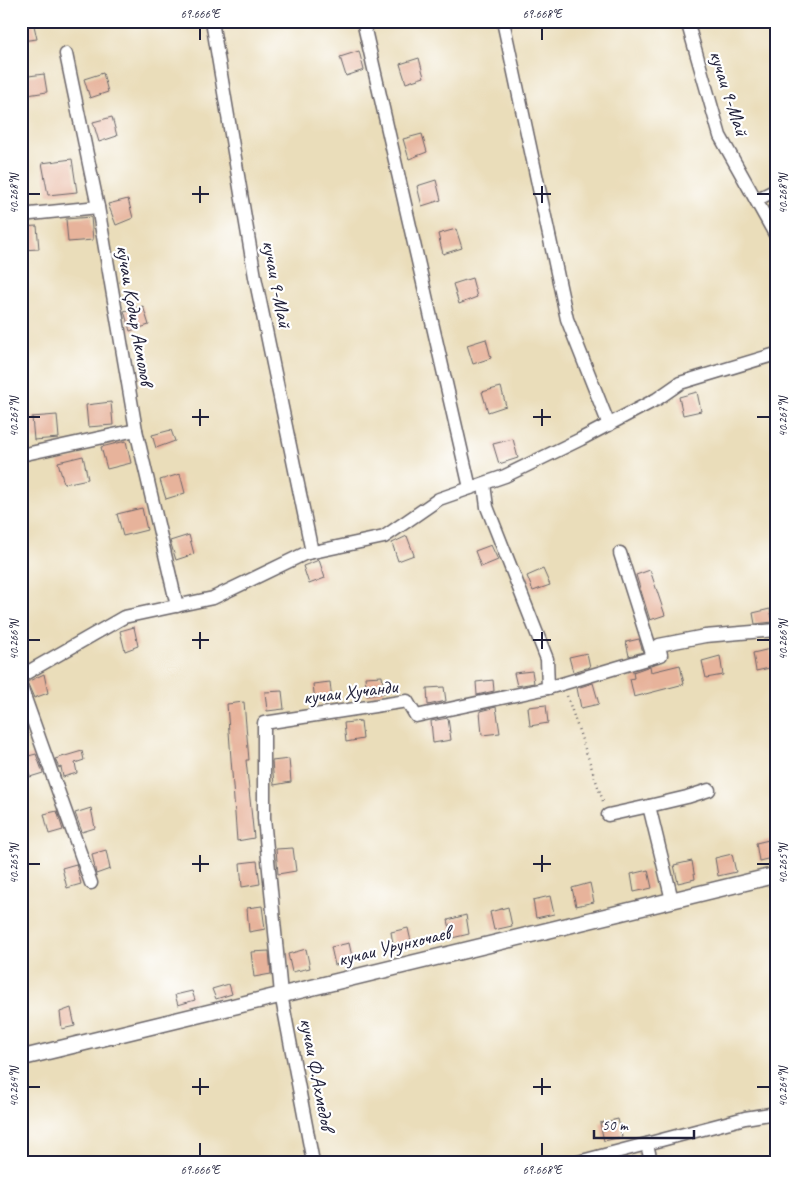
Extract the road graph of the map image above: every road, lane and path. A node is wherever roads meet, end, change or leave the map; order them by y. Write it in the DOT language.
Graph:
graph roads {
  1 [pos="212,21"];
  2 [pos="363,21"];
  3 [pos="503,21"];
  4 [pos="686,21"];
  5 [pos="66,54"];
  6 [pos="776,190"];
  7 [pos="756,200"];
  8 [pos="98,207"];
  9 [pos="21,216"];
  10 [pos="776,236"];
  11 [pos="776,354"];
  12 [pos="609,425"];
  13 [pos="136,430"];
  14 [pos="21,455"];
  15 [pos="484,484"];
  16 [pos="470,488"];
  17 [pos="312,552"];
  18 [pos="620,553"];
  19 [pos="177,606"];
  20 [pos="776,630"];
  21 [pos="653,657"];
  22 [pos="21,676"];
  23 [pos="563,683"];
  24 [pos="21,687"];
  25 [pos="548,688"];
  26 [pos="709,790"];
  27 [pos="649,806"];
  28 [pos="608,815"];
  29 [pos="776,875"];
  30 [pos="91,883"];
  31 [pos="672,900"];
  32 [pos="281,994"];
  33 [pos="21,1058"];
  34 [pos="776,1113"];
  35 [pos="647,1144"];
  36 [pos="314,1162"];
  37 [pos="578,1162"];
  38 [pos="652,1162"];
  1 -- 17 [label="street, кучаи 9-Май"];
  2 -- 16 [label="street"];
  3 -- 12 [label="street"];
  4 -- 7 [label="street, кучаи 9-Май"];
  5 -- 8 [label="street, кӯчаи Қодир Акмолов"];
  6 -- 7 [label="street"];
  7 -- 10 [label="street, кучаи 9-Май"];
  8 -- 9 [label="street"];
  8 -- 13 [label="street, кӯчаи Қодир Акмолов"];
  11 -- 12 [label="street"];
  12 -- 15 [label="street"];
  13 -- 14 [label="street"];
  13 -- 19 [label="street, кӯчаи Қодир Акмолов"];
  15 -- 16 [label="street"];
  15 -- 25 [label="street"];
  16 -- 17 [label="street"];
  17 -- 19 [label="street"];
  18 -- 21 [label="street"];
  19 -- 22 [label="street"];
  20 -- 21 [label="street"];
  21 -- 23 [label="street, кучаи Хучанди"];
  23 -- 25 [label="street, кучаи Хучанди"];
  23 -- 28 [label="path"];
  24 -- 30 [label="street"];
  25 -- 32 [label="street, кучаи Хучанди"];
  26 -- 27 [label="street"];
  27 -- 28 [label="street"];
  27 -- 31 [label="street"];
  29 -- 31 [label="street, кучаи Урунхочаев"];
  31 -- 32 [label="street, кучаи Урунхочаев"];
  32 -- 33 [label="street, кучаи Урунхочаев"];
  32 -- 36 [label="street, кучаи Ф.Ахмедов"];
  34 -- 35 [label="street"];
  35 -- 37 [label="street"];
  35 -- 38 [label="street"];
}
